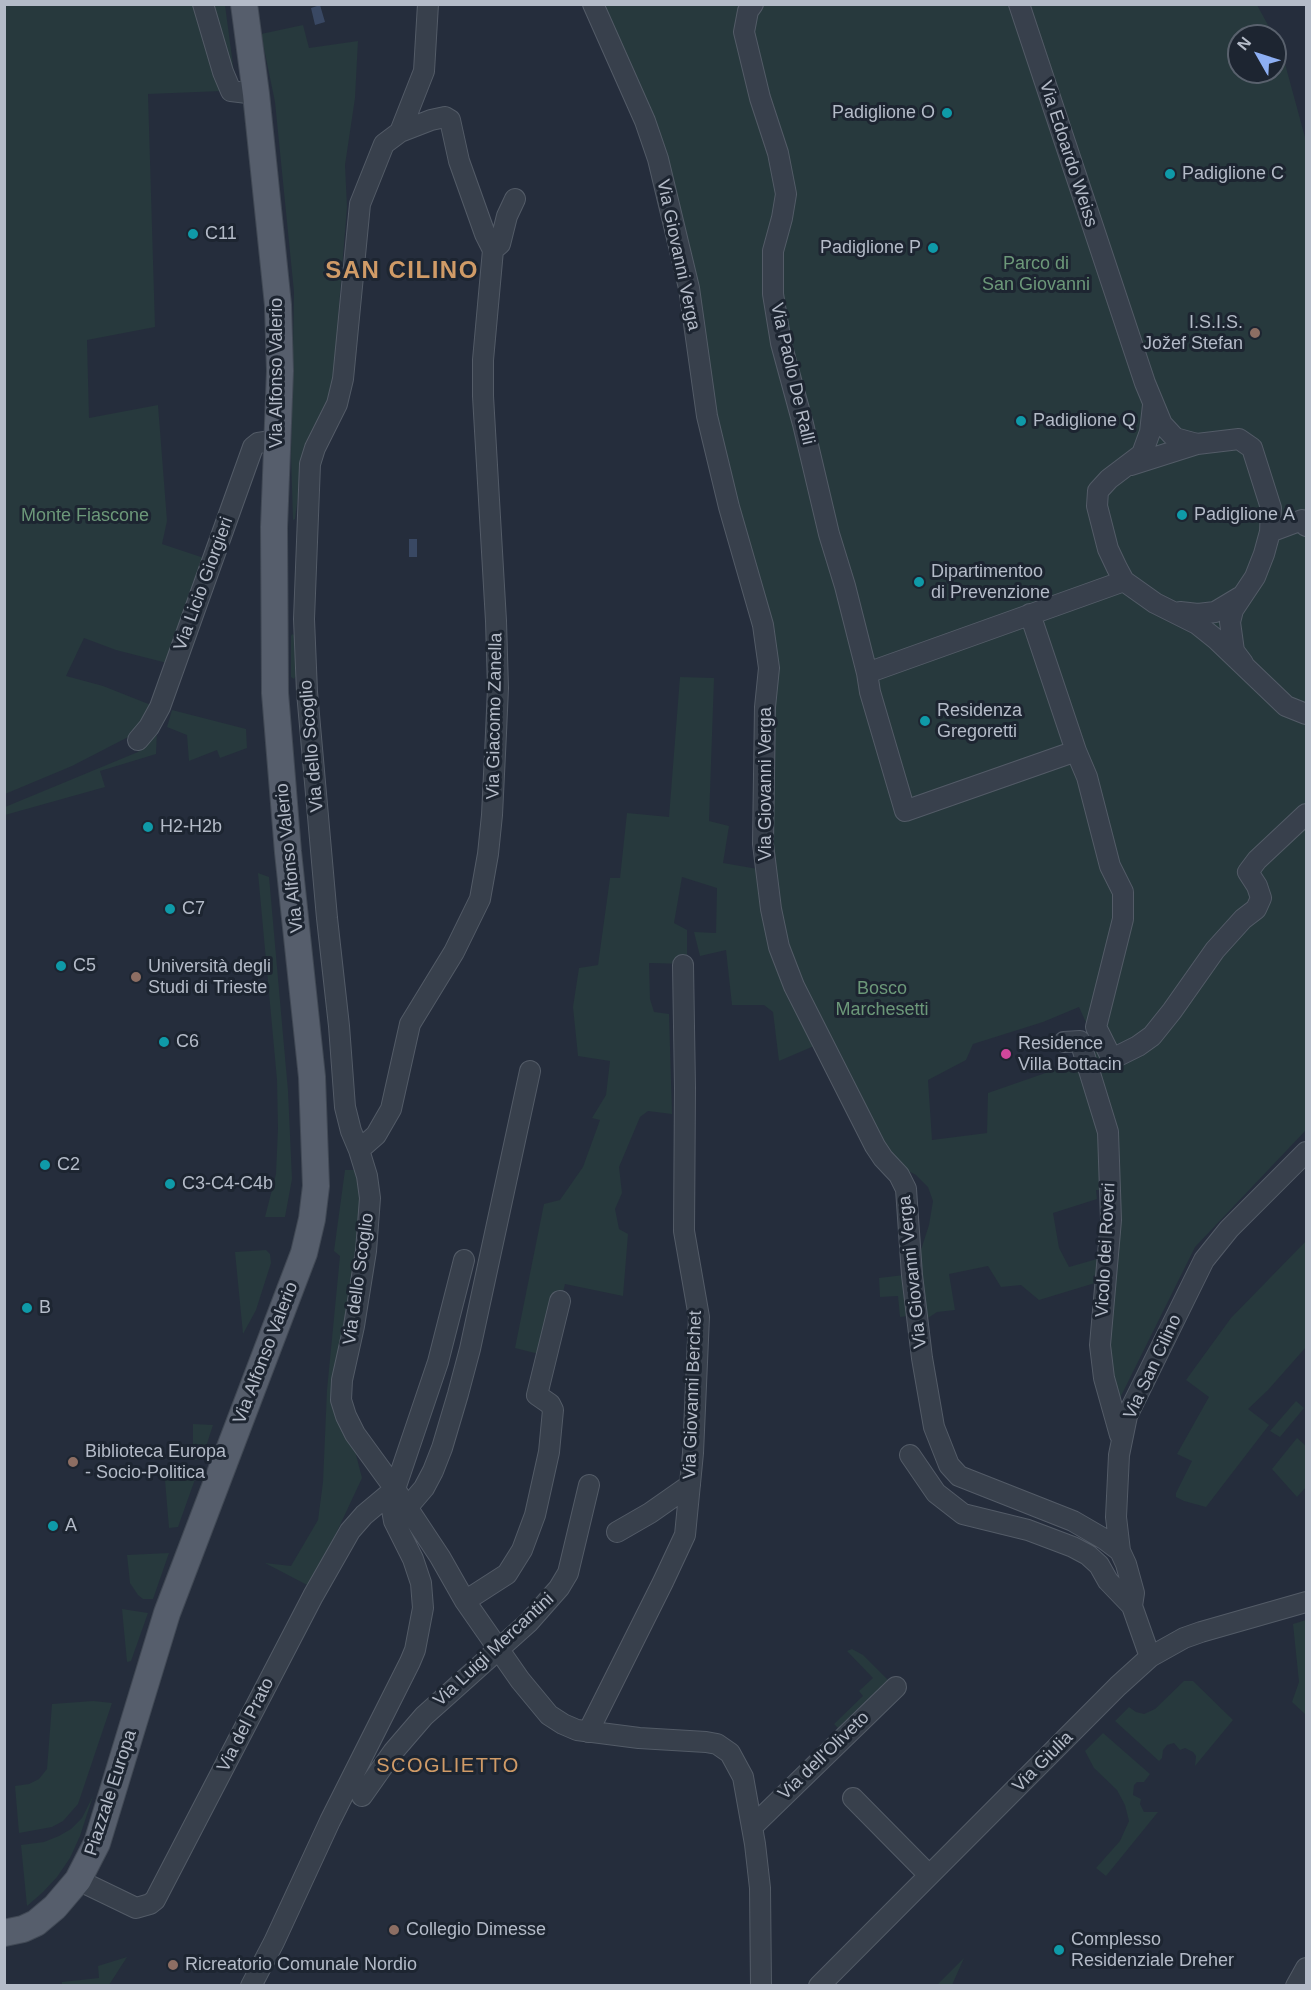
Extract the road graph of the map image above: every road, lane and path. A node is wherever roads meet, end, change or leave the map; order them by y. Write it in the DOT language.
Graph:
graph roads {
  1 [pos="203,4"];
  2 [pos="244,4"];
  3 [pos="428,4"];
  4 [pos="593,4"];
  5 [pos="753,4"];
  6 [pos="1019,4"];
  7 [pos="256,94"];
  8 [pos="400,132"];
  9 [pos="515,199"];
  10 [pos="493,250"];
  11 [pos="1153,405"];
  12 [pos="278,440"];
  13 [pos="1197,444"];
  14 [pos="1124,467"];
  15 [pos="1306,526"];
  16 [pos="1270,532"];
  17 [pos="1124,581"];
  18 [pos="1240,597"];
  19 [pos="1174,611"];
  20 [pos="1030,614"];
  21 [pos="304,619"];
  22 [pos="274,620"];
  23 [pos="1243,663"];
  24 [pos="867,673"];
  25 [pos="307,692"];
  26 [pos="275,693"];
  27 [pos="1306,714"];
  28 [pos="138,740"];
  29 [pos="1076,751"];
  30 [pos="1306,814"];
  31 [pos="682,965"];
  32 [pos="1064,1042"];
  33 [pos="530,1071"];
  34 [pos="359,1150"];
  35 [pos="1306,1152"];
  36 [pos="464,1260"];
  37 [pos="560,1301"];
  38 [pos="1122,1441"];
  39 [pos="910,1455"];
  40 [pos="589,1485"];
  41 [pos="690,1485"];
  42 [pos="395,1489"];
  43 [pos="407,1508"];
  44 [pos="617,1532"];
  45 [pos="1120,1551"];
  46 [pos="465,1601"];
  47 [pos="1306,1602"];
  48 [pos="1132,1606"];
  49 [pos="499,1648"];
  50 [pos="1150,1657"];
  51 [pos="145,1684"];
  52 [pos="896,1687"];
  53 [pos="588,1732"];
  54 [pos="362,1796"];
  55 [pos="853,1798"];
  56 [pos="753,1826"];
  57 [pos="929,1875"];
  58 [pos="78,1880"];
  59 [pos="4,1933"];
  60 [pos="1306,1968"];
  61 [pos="250,1986"];
  62 [pos="761,1986"];
  63 [pos="819,1986"];
  64 [pos="1296,1986"];
  1 -- 7 [label="street"];
  2 -- 7 [label="main road, Via Alfonso Valerio"];
  3 -- 8 [label="street, Via dello Scoglio"];
  4 -- 45 [label="street, Via Giovanni Verga"];
  5 -- 24 [label="street, Via Paolo De Ralli"];
  6 -- 11 [label="street, Via Edoardo Weiss"];
  7 -- 12 [label="main road, Via Alfonso Valerio"];
  8 -- 10 [label="street, Via Giacomo Zanella"];
  8 -- 21 [label="street, Via dello Scoglio"];
  9 -- 10 [label="street, Via Giacomo Zanella"];
  10 -- 34 [label="street, Via Giacomo Zanella"];
  11 -- 13 [label="street"];
  11 -- 14 [label="street"];
  12 -- 22 [label="main road, Via Alfonso Valerio"];
  12 -- 28 [label="street, Via Licio Giorgieri"];
  13 -- 14 [label="street"];
  13 -- 16 [label="street"];
  14 -- 17 [label="street"];
  15 -- 16 [label="street"];
  16 -- 18 [label="street"];
  17 -- 19 [label="street"];
  17 -- 20 [label="street"];
  18 -- 19 [label="street"];
  18 -- 23 [label="street"];
  19 -- 23 [label="street"];
  20 -- 24 [label="street"];
  20 -- 29 [label="street"];
  21 -- 22 [label="street"];
  21 -- 25 [label="street, Via dello Scoglio"];
  22 -- 26 [label="main road, Via Alfonso Valerio"];
  23 -- 27 [label="street"];
  24 -- 29 [label="street, Via Paolo De Ralli"];
  25 -- 26 [label="street"];
  25 -- 34 [label="street, Via dello Scoglio"];
  26 -- 51 [label="main road, Via Alfonso Valerio"];
  29 -- 30 [label="street"];
  31 -- 41 [label="street, Via Giovanni Berchet"];
  32 -- 38 [label="street, Vicolo dei Roveri"];
  33 -- 43 [label="street"];
  34 -- 42 [label="street, Via dello Scoglio"];
  35 -- 38 [label="street, Via San Cilino"];
  36 -- 42 [label="street"];
  37 -- 46 [label="street"];
  38 -- 45 [label="street, Via San Cilino"];
  39 -- 48 [label="street"];
  40 -- 49 [label="street, Via Luigi Mercantini"];
  41 -- 44 [label="street"];
  41 -- 53 [label="street, Via Giovanni Berchet"];
  42 -- 43 [label="street, Via dello Scoglio"];
  42 -- 58 [label="street, Via del Prato"];
  42 -- 61 [label="street"];
  43 -- 46 [label="street, Via dello Scoglio"];
  45 -- 48 [label="street, Via San Cilino"];
  46 -- 49 [label="street, Via dello Scoglio"];
  47 -- 50 [label="street, Via Giulia"];
  48 -- 50 [label="street, Via San Cilino"];
  49 -- 53 [label="street, Via dello Scoglio"];
  49 -- 54 [label="street, Via Luigi Mercantini"];
  50 -- 57 [label="street, Via Giulia"];
  51 -- 58 [label="main road, Piazzale Europa"];
  52 -- 56 [label="street, Via dell'Oliveto"];
  53 -- 56 [label="street, Via dello Scoglio"];
  55 -- 57 [label="street"];
  56 -- 62 [label="street, Via dello Scoglio"];
  57 -- 63 [label="street, Via Giulia"];
  58 -- 59 [label="main road, Piazzale Europa"];
  60 -- 64 [label="street"];
}
